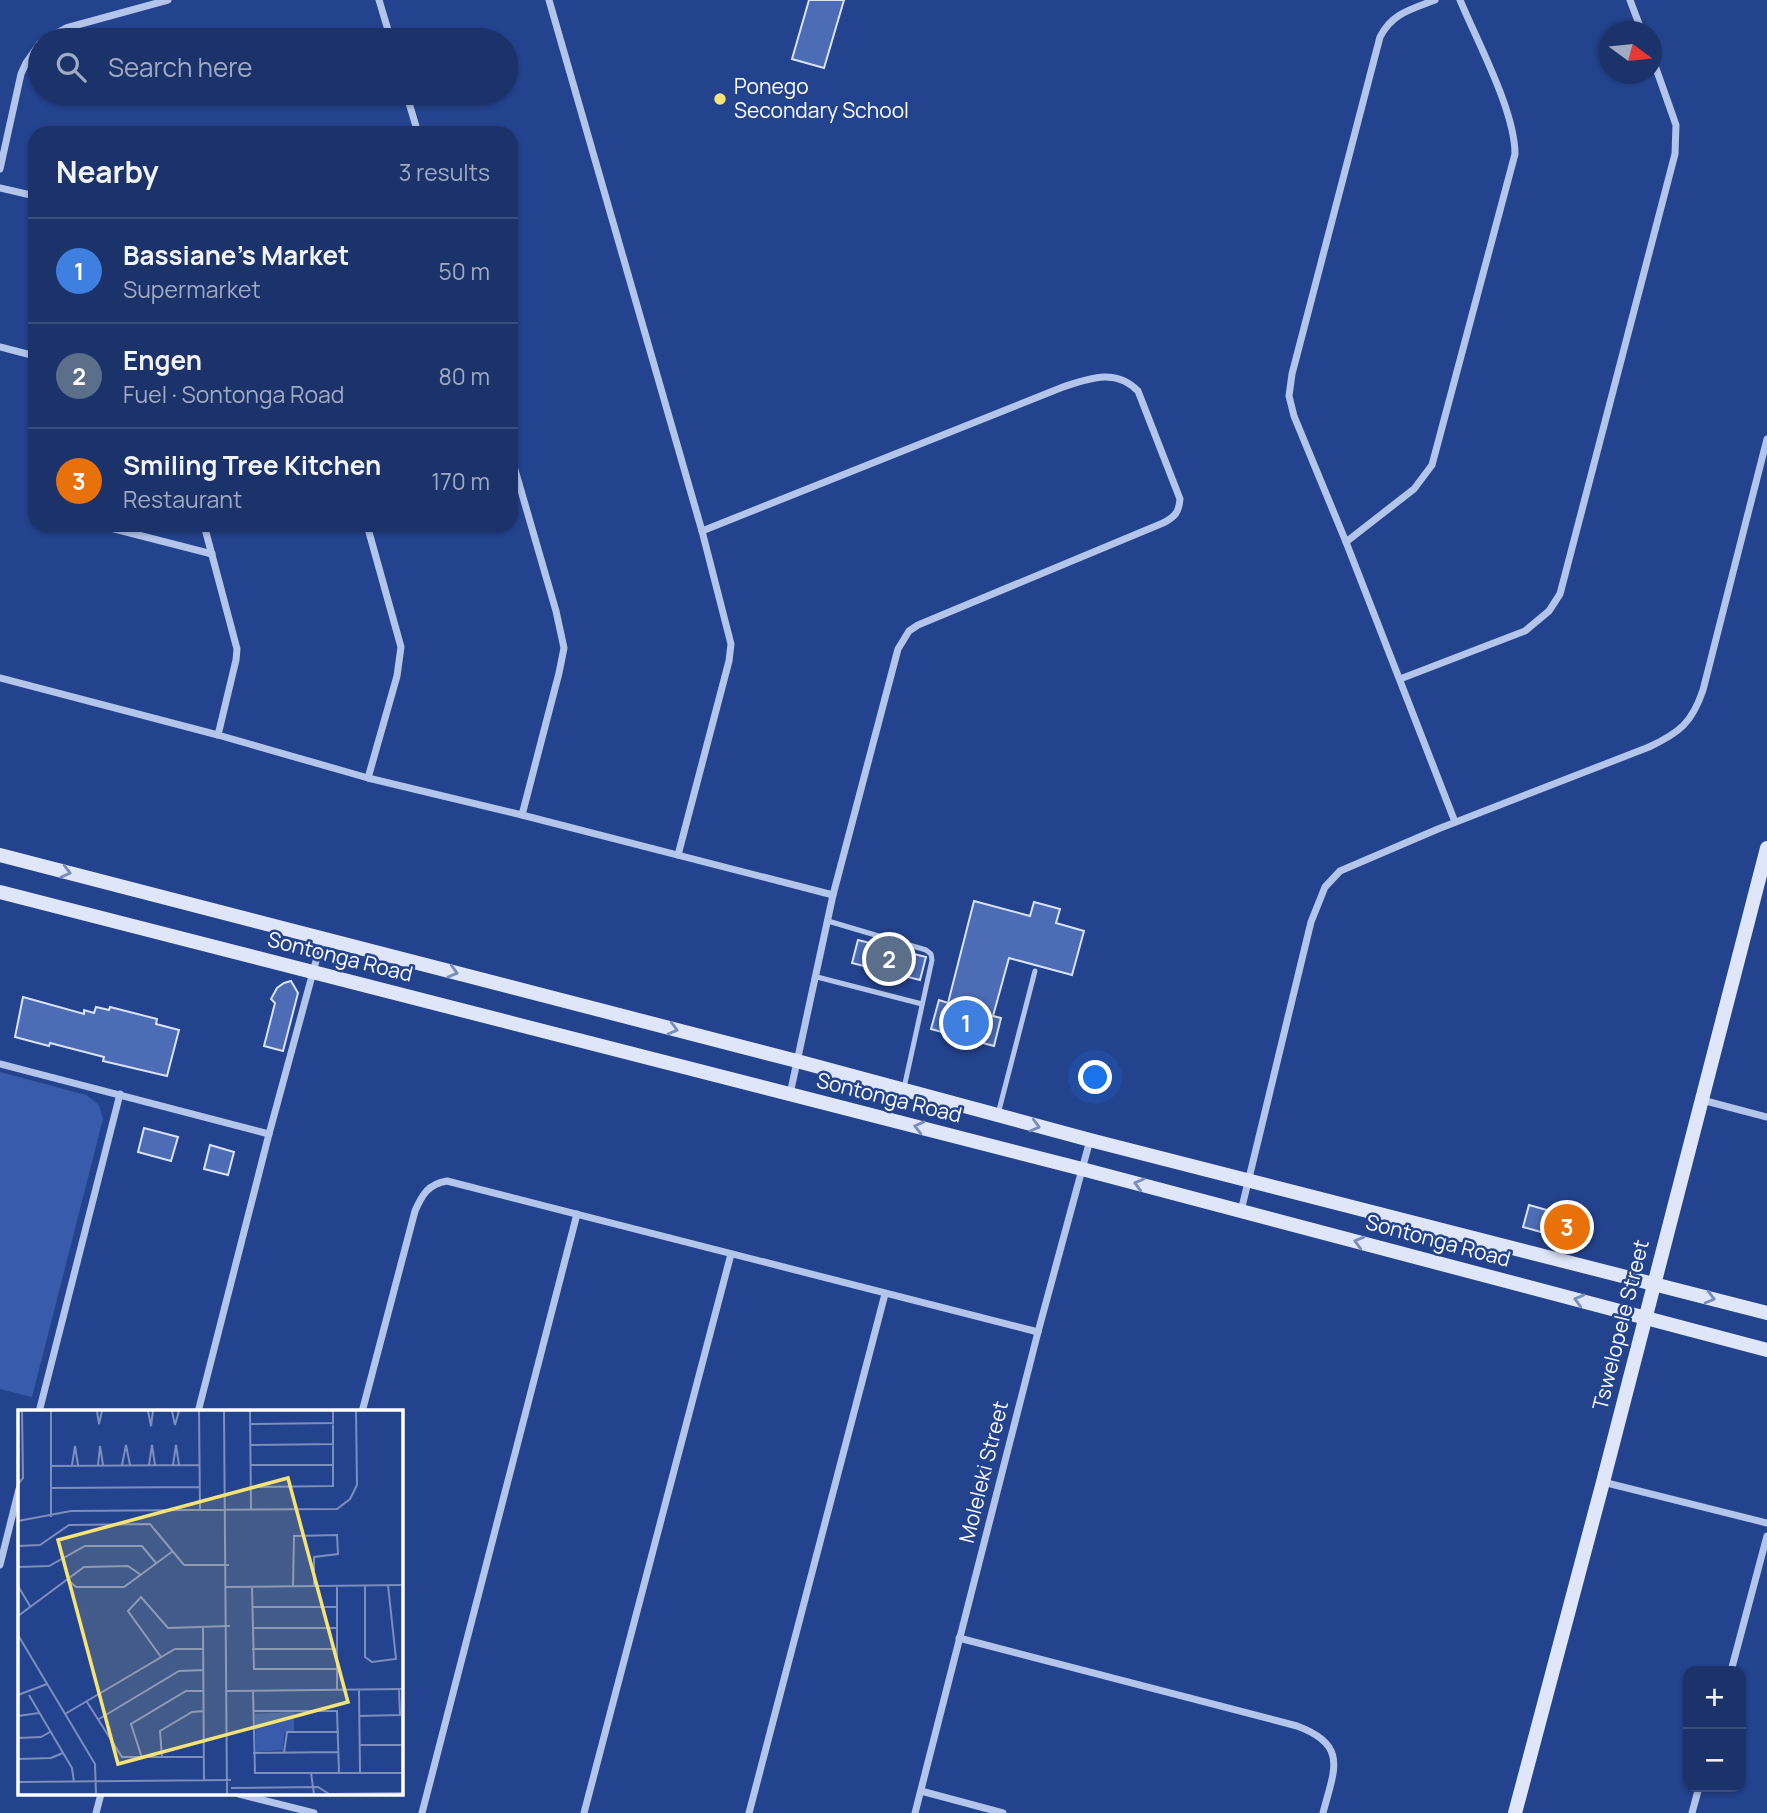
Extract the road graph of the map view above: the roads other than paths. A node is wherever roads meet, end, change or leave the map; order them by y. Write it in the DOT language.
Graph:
graph roads {
  1 [pos="168,0"];
  2 [pos="379,0"];
  3 [pos="548,0"];
  4 [pos="1435,0"];
  5 [pos="1460,0"];
  6 [pos="1630,0"];
  7 [pos="1638,21"];
  8 [pos="66,28"];
  9 [pos="387,28"];
  10 [pos="28,60"];
  11 [pos="1661,84"];
  12 [pos="410,105"];
  13 [pos="416,126"];
  14 [pos="0,169"];
  15 [pos="0,188"];
  16 [pos="28,194"];
  17 [pos="0,347"];
  18 [pos="28,354"];
  19 [pos="1767,439"];
  20 [pos="518,480"];
  21 [pos="702,531"];
  22 [pos="126,532"];
  23 [pos="206,532"];
  24 [pos="369,532"];
  25 [pos="1346,542"];
  26 [pos="212,554"];
  27 [pos="0,678"];
  28 [pos="1400,679"];
  29 [pos="218,735"];
  30 [pos="368,778"];
  31 [pos="522,815"];
  32 [pos="1455,822"];
  33 [pos="1767,848"];
  34 [pos="0,855"];
  35 [pos="678,855"];
  36 [pos="0,891"];
  37 [pos="833,895"];
  38 [pos="828,921"];
  39 [pos="322,938"];
  40 [pos="1035,971"];
  41 [pos="314,973"];
  42 [pos="817,977"];
  43 [pos="922,1004"];
  44 [pos="797,1061"];
  45 [pos="0,1063"];
  46 [pos="903,1091"];
  47 [pos="120,1094"];
  48 [pos="790,1094"];
  49 [pos="1702,1100"];
  50 [pos="998,1116"];
  51 [pos="1767,1117"];
  52 [pos="269,1134"];
  53 [pos="1090,1140"];
  54 [pos="1082,1169"];
  55 [pos="1249,1180"];
  56 [pos="1241,1211"];
  57 [pos="577,1214"];
  58 [pos="731,1254"];
  59 [pos="1653,1284"];
  60 [pos="885,1294"];
  61 [pos="1767,1313"];
  62 [pos="1645,1317"];
  63 [pos="1038,1332"];
  64 [pos="1767,1350"];
  65 [pos="40,1410"];
  66 [pos="199,1410"];
  67 [pos="363,1410"];
  68 [pos="1603,1482"];
  69 [pos="18,1493"];
  70 [pos="1767,1523"];
  71 [pos="1767,1536"];
  72 [pos="0,1564"];
  73 [pos="959,1638"];
  74 [pos="1732,1666"];
  75 [pos="921,1791"];
  76 [pos="1698,1792"];
  77 [pos="100,1796"];
  78 [pos="261,1797"];
  79 [pos="96,1813"];
  80 [pos="314,1813"];
  81 [pos="422,1813"];
  82 [pos="584,1813"];
  83 [pos="749,1813"];
  84 [pos="915,1813"];
  85 [pos="1003,1813"];
  86 [pos="1323,1813"];
  87 [pos="1515,1813"];
  88 [pos="1692,1813"];
  1 -- 8 [label="street"];
  2 -- 9 [label="street"];
  3 -- 21 [label="street"];
  4 -- 25 [label="street"];
  5 -- 25 [label="street"];
  6 -- 7 [label="street"];
  10 -- 14 [label="street"];
  11 -- 28 [label="street"];
  12 -- 13 [label="street"];
  15 -- 16 [label="street"];
  17 -- 18 [label="street"];
  19 -- 32 [label="street"];
  20 -- 31 [label="street"];
  21 -- 35 [label="street"];
  21 -- 37 [label="street"];
  22 -- 26 [label="street"];
  23 -- 26 [label="street"];
  24 -- 30 [label="street"];
  25 -- 28 [label="street"];
  26 -- 29 [label="street"];
  27 -- 29 [label="street"];
  28 -- 32 [label="street"];
  29 -- 30 [label="street"];
  30 -- 31 [label="street"];
  31 -- 35 [label="street"];
  32 -- 55 [label="street"];
  33 -- 49 [label="main road, Tswelopele Street"];
  34 -- 39 [label="main road, Sontonga Road, one-way"];
  35 -- 37 [label="street"];
  36 -- 41 [label="main road, Sontonga Road"];
  37 -- 38 [label="street"];
  38 -- 42 [label="street"];
  38 -- 43 [label="lane"];
  39 -- 41 [label="street"];
  39 -- 44 [label="main road, Sontonga Road, one-way"];
  40 -- 50 [label="lane"];
  41 -- 48 [label="main road, Sontonga Road"];
  41 -- 52 [label="street"];
  42 -- 43 [label="lane"];
  42 -- 44 [label="street"];
  43 -- 46 [label="lane"];
  44 -- 46 [label="main road, Sontonga Road"];
  44 -- 48 [label="street"];
  45 -- 47 [label="street"];
  46 -- 50 [label="main road, Sontonga Road"];
  47 -- 52 [label="street"];
  47 -- 65 [label="street"];
  54 -- 48 [label="main road, Sontonga Road, one-way"];
  49 -- 51 [label="street"];
  49 -- 59 [label="main road, Tswelopele Street"];
  50 -- 53 [label="main road, Sontonga Road, one-way"];
  52 -- 66 [label="street"];
  53 -- 54 [label="street, Moleleki Street"];
  53 -- 55 [label="main road, Sontonga Road"];
  56 -- 54 [label="main road, Sontonga Road, one-way"];
  54 -- 63 [label="street, Moleleki Street"];
  55 -- 56 [label="street"];
  55 -- 59 [label="main road, Sontonga Road"];
  62 -- 56 [label="main road, Sontonga Road, one-way"];
  57 -- 58 [label="street"];
  57 -- 67 [label="street"];
  57 -- 81 [label="street"];
  58 -- 60 [label="street"];
  58 -- 82 [label="street"];
  59 -- 61 [label="main road, Sontonga Road, one-way"];
  59 -- 62 [label="main road, Tswelopele Street"];
  60 -- 63 [label="street"];
  60 -- 83 [label="street"];
  62 -- 64 [label="main road, Sontonga Road"];
  62 -- 68 [label="main road, Tswelopele Street"];
  63 -- 73 [label="street, Moleleki Street"];
  68 -- 70 [label="street"];
  68 -- 87 [label="main road, Tswelopele Street"];
  69 -- 72 [label="street"];
  71 -- 74 [label="street"];
  73 -- 75 [label="street, Moleleki Street"];
  73 -- 86 [label="street"];
  75 -- 84 [label="street, Moleleki Street"];
  75 -- 85 [label="street"];
  76 -- 88 [label="street"];
  77 -- 79 [label="street"];
  78 -- 80 [label="street"];
}
